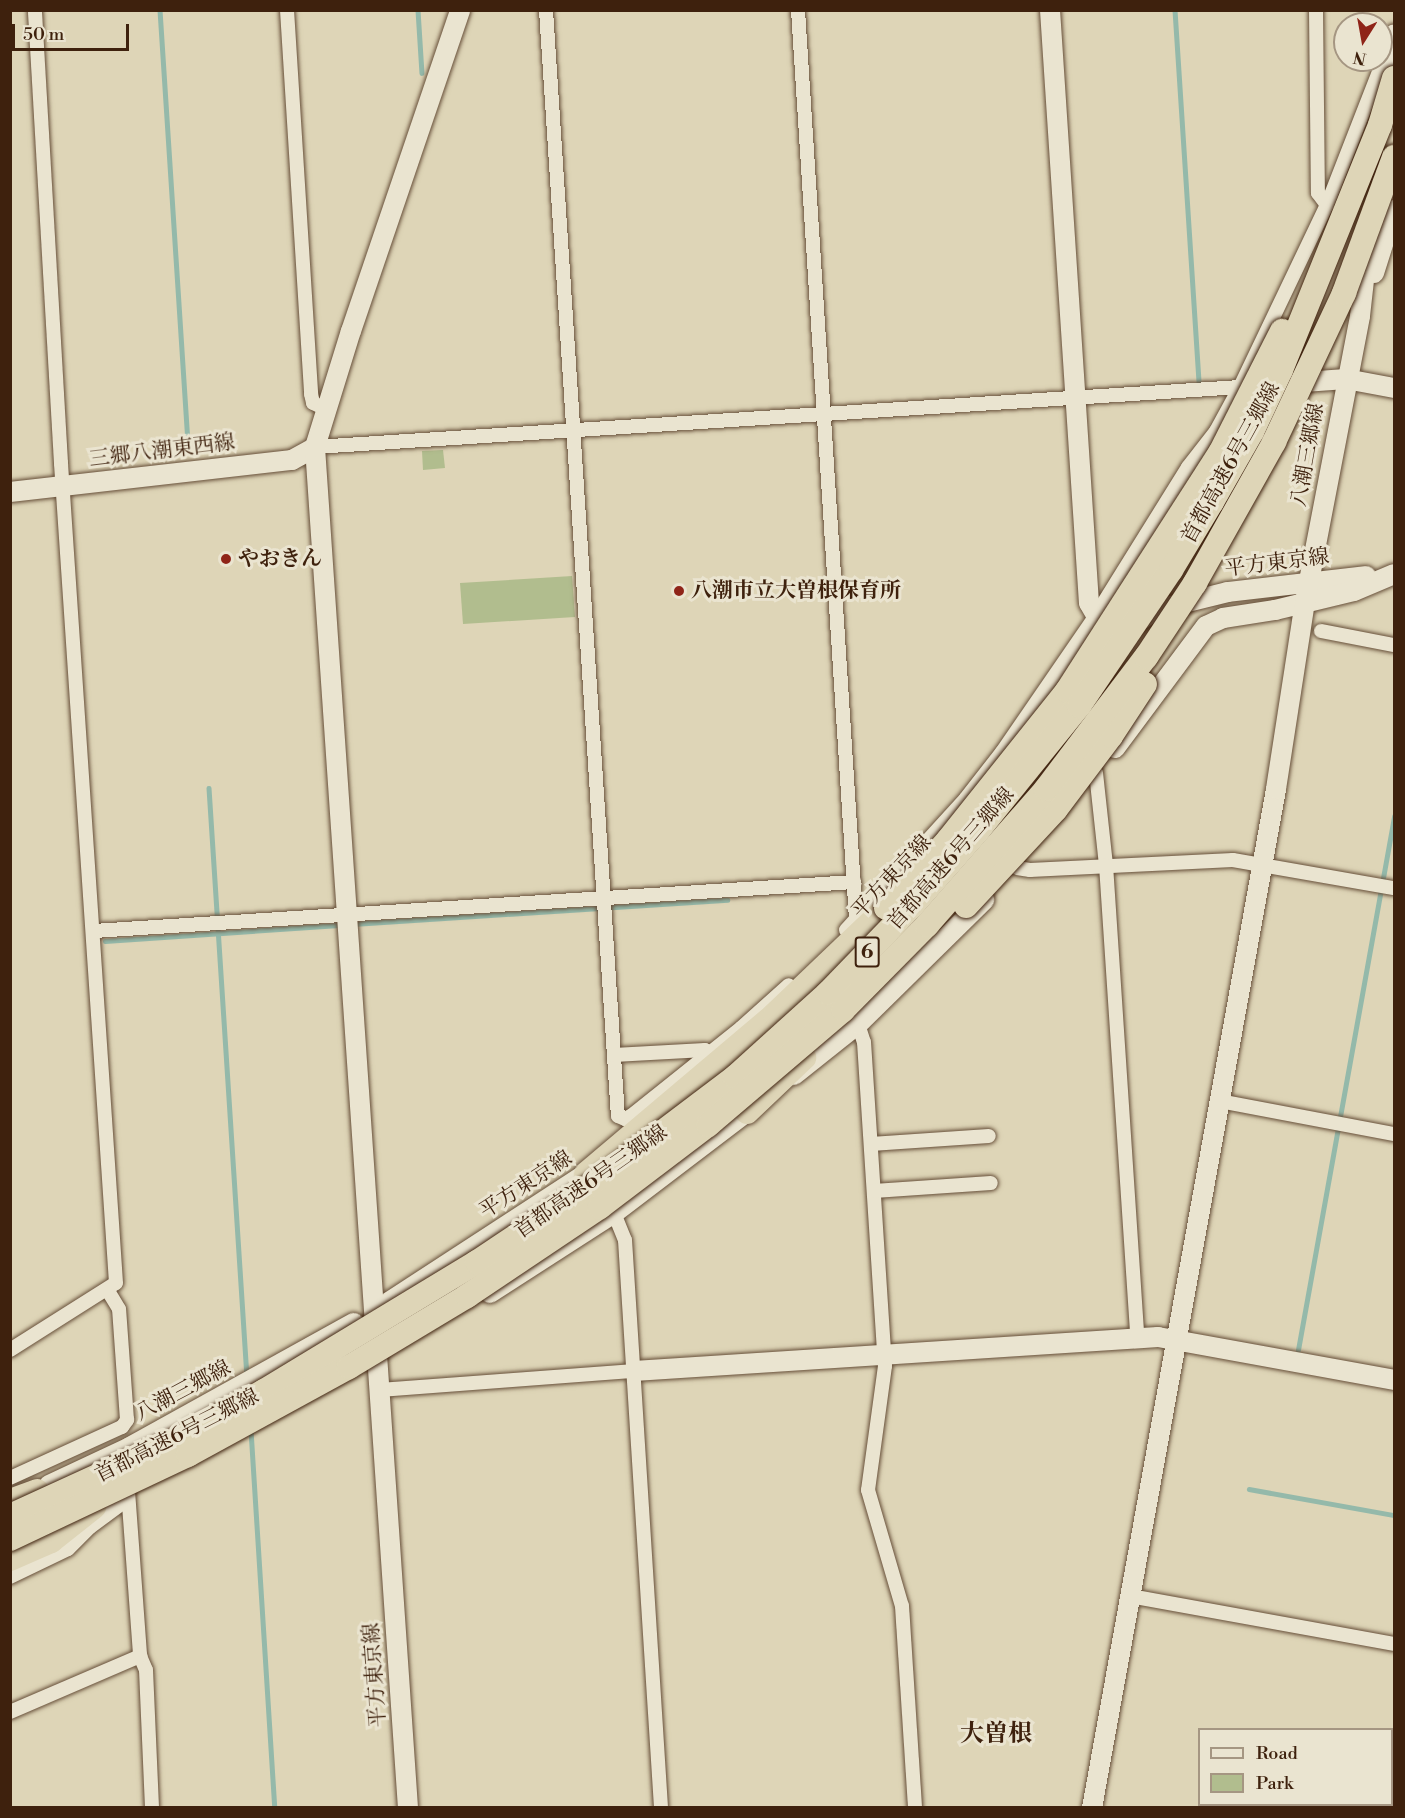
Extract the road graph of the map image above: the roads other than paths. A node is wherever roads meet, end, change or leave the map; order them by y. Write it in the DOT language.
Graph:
graph roads {
  1 [pos="35,10"];
  2 [pos="287,10"];
  3 [pos="460,10"];
  4 [pos="546,10"];
  5 [pos="798,10"];
  6 [pos="1050,10"];
  7 [pos="1316,10"];
  8 [pos="1395,34"];
  9 [pos="1395,78"];
  10 [pos="1380,125"];
  11 [pos="1395,157"];
  12 [pos="1327,205"];
  13 [pos="1395,210"];
  14 [pos="1344,293"];
  15 [pos="1360,316"];
  16 [pos="1346,379"];
  17 [pos="1240,387"];
  18 [pos="1395,388"];
  19 [pos="1075,398"];
  20 [pos="326,409"];
  21 [pos="824,414"];
  22 [pos="573,429"];
  23 [pos="315,447"];
  24 [pos="63,487"];
  25 [pos="10,492"];
  26 [pos="1395,562"];
  27 [pos="1395,574"];
  28 [pos="1307,593"];
  29 [pos="1096,615"];
  30 [pos="1321,631"];
  31 [pos="1395,645"];
  32 [pos="1096,773"];
  33 [pos="952,813"];
  34 [pos="972,825"];
  35 [pos="1262,864"];
  36 [pos="1106,865"];
  37 [pos="1017,868"];
  38 [pos="855,882"];
  39 [pos="1395,888"];
  40 [pos="602,899"];
  41 [pos="346,915"];
  42 [pos="856,920"];
  43 [pos="94,932"];
  44 [pos="858,1024"];
  45 [pos="710,1053"];
  46 [pos="614,1055"];
  47 [pos="1219,1101"];
  48 [pos="747,1112"];
  49 [pos="623,1126"];
  50 [pos="1395,1134"];
  51 [pos="989,1136"];
  52 [pos="871,1144"];
  53 [pos="586,1174"];
  54 [pos="991,1183"];
  55 [pos="874,1191"];
  56 [pos="614,1213"];
  57 [pos="107,1289"];
  58 [pos="373,1313"];
  59 [pos="1137,1337"];
  60 [pos="1176,1340"];
  61 [pos="10,1350"];
  62 [pos="885,1354"];
  63 [pos="377,1360"];
  64 [pos="634,1371"];
  65 [pos="1395,1380"];
  66 [pos="380,1390"];
  67 [pos="10,1478"];
  68 [pos="37,1491"];
  69 [pos="128,1495"];
  70 [pos="10,1502"];
  71 [pos="94,1507"];
  72 [pos="10,1516"];
  73 [pos="10,1539"];
  74 [pos="10,1547"];
  75 [pos="10,1559"];
  76 [pos="10,1576"];
  77 [pos="1130,1596"];
  78 [pos="1395,1644"];
  79 [pos="140,1656"];
  80 [pos="10,1712"];
  81 [pos="152,1808"];
  82 [pos="408,1808"];
  83 [pos="662,1808"];
  84 [pos="915,1808"];
  85 [pos="1092,1808"];
  1 -- 24 [label="street"];
  2 -- 20 [label="street"];
  3 -- 20 [label="main road"];
  4 -- 22 [label="street"];
  5 -- 21 [label="street"];
  6 -- 19 [label="main road"];
  7 -- 12 [label="street"];
  8 -- 12 [label="street"];
  8 -- 15 [label="main road, 八潮三郷線"];
  9 -- 10 [label="highway, 首都高速6号三郷線 / 6, bridge"];
  10 -- 49 [label="highway, bridge"];
  10 -- 72 [label="highway, 首都高速6号三郷線 / 6, bridge"];
  11 -- 14 [label="highway, 首都高速6号三郷線 / 6, bridge"];
  12 -- 17 [label="street"];
  13 -- 15 [label="main road, 八潮三郷線"];
  14 -- 48 [label="highway, bridge"];
  14 -- 73 [label="highway, 首都高速6号三郷線 / 6, bridge"];
  15 -- 16 [label="main road, 八潮三郷線"];
  16 -- 17 [label="main road"];
  16 -- 18 [label="main road"];
  16 -- 28 [label="main road, 八潮三郷線"];
  17 -- 19 [label="street"];
  17 -- 29 [label="street"];
  19 -- 21 [label="street"];
  19 -- 29 [label="main road"];
  20 -- 23 [label="main road"];
  21 -- 22 [label="street"];
  21 -- 38 [label="street"];
  22 -- 23 [label="street"];
  22 -- 40 [label="street"];
  23 -- 24 [label="main road, 三郷八潮東西線"];
  23 -- 41 [label="main road"];
  24 -- 25 [label="main road, 三郷八潮東西線"];
  24 -- 43 [label="street"];
  26 -- 28 [label="main road, 平方東京線"];
  27 -- 28 [label="main road, 平方東京線"];
  28 -- 32 [label="main road, 平方東京線"];
  28 -- 34 [label="main road, 平方東京線"];
  28 -- 35 [label="main road, 八潮三郷線"];
  29 -- 33 [label="street"];
  30 -- 31 [label="street"];
  32 -- 36 [label="street"];
  32 -- 37 [label="main road, 平方東京線"];
  33 -- 34 [label="street"];
  33 -- 42 [label="street"];
  34 -- 53 [label="main road, 平方東京線"];
  35 -- 36 [label="street"];
  35 -- 39 [label="street"];
  35 -- 47 [label="main road, 八潮三郷線"];
  36 -- 37 [label="street"];
  36 -- 59 [label="street"];
  37 -- 44 [label="main road, 平方東京線"];
  38 -- 40 [label="street"];
  38 -- 42 [label="street"];
  40 -- 41 [label="street"];
  40 -- 46 [label="street"];
  41 -- 43 [label="street"];
  41 -- 58 [label="main road"];
  42 -- 45 [label="street"];
  43 -- 57 [label="street"];
  44 -- 48 [label="main road, 平方東京線"];
  44 -- 52 [label="street"];
  45 -- 46 [label="street"];
  45 -- 49 [label="street"];
  46 -- 49 [label="street"];
  47 -- 50 [label="street"];
  47 -- 60 [label="main road, 八潮三郷線"];
  48 -- 56 [label="main road, 平方東京線"];
  49 -- 53 [label="highway"];
  51 -- 52 [label="street"];
  52 -- 55 [label="street"];
  53 -- 58 [label="main road, 平方東京線"];
  54 -- 55 [label="street"];
  55 -- 62 [label="street"];
  56 -- 63 [label="main road, 平方東京線"];
  56 -- 64 [label="street"];
  57 -- 61 [label="street"];
  57 -- 67 [label="street"];
  58 -- 63 [label="main road, 平方東京線"];
  58 -- 68 [label="main road, 八潮三郷線"];
  59 -- 60 [label="main road"];
  59 -- 62 [label="main road"];
  60 -- 65 [label="main road"];
  60 -- 77 [label="main road, 八潮三郷線"];
  62 -- 64 [label="main road"];
  62 -- 84 [label="street"];
  63 -- 66 [label="main road, 平方東京線"];
  63 -- 69 [label="main road"];
  64 -- 66 [label="street"];
  64 -- 83 [label="street"];
  66 -- 82 [label="main road, 平方東京線"];
  68 -- 70 [label="highway"];
  69 -- 71 [label="main road"];
  69 -- 76 [label="street"];
  69 -- 79 [label="street"];
  71 -- 74 [label="main road"];
  71 -- 75 [label="highway"];
  77 -- 78 [label="street"];
  77 -- 85 [label="main road, 八潮三郷線"];
  79 -- 80 [label="street"];
  79 -- 81 [label="street"];
}
